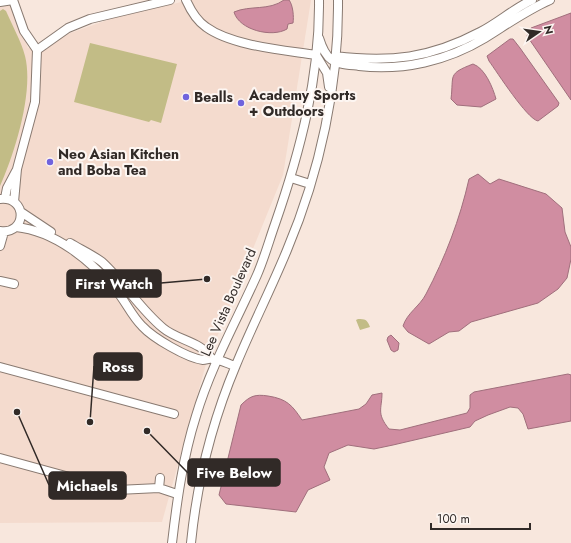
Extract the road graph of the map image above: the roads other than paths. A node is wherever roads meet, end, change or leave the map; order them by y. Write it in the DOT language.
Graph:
graph roads {
  1 [pos="13,0"];
  2 [pos="170,0"];
  3 [pos="186,0"];
  4 [pos="320,0"];
  5 [pos="338,0"];
  6 [pos="532,0"];
  7 [pos="550,0"];
  8 [pos="0,2"];
  9 [pos="318,35"];
  10 [pos="37,50"];
  11 [pos="316,55"];
  12 [pos="335,59"];
  13 [pos="330,94"];
  14 [pos="17,169"];
  15 [pos="291,178"];
  16 [pos="310,184"];
  17 [pos="2,198"];
  18 [pos="14,202"];
  19 [pos="21,212"];
  20 [pos="16,227"];
  21 [pos="2,231"];
  22 [pos="0,246"];
  23 [pos="0,281"];
  24 [pos="14,284"];
  25 [pos="214,359"];
  26 [pos="235,366"];
  27 [pos="0,367"];
  28 [pos="174,414"];
  29 [pos="0,458"];
  30 [pos="160,478"];
  31 [pos="159,488"];
  32 [pos="177,494"];
  33 [pos="172,543"];
  34 [pos="191,543"];
  1 -- 8 [label="street"];
  1 -- 10 [label="street"];
  2 -- 10 [label="street"];
  3 -- 11 [label="street"];
  4 -- 9 [label="street, Lee Vista Boulevard"];
  5 -- 12 [label="street"];
  6 -- 12 [label="street"];
  7 -- 12 [label="street"];
  9 -- 11 [label="street, Lee Vista Boulevard"];
  9 -- 12 [label="street"];
  10 -- 14 [label="street"];
  11 -- 13 [label="street"];
  11 -- 15 [label="street, Lee Vista Boulevard"];
  12 -- 13 [label="street"];
  13 -- 16 [label="street"];
  14 -- 17 [label="street"];
  14 -- 18 [label="street"];
  15 -- 16 [label="street"];
  15 -- 25 [label="street, Lee Vista Boulevard"];
  16 -- 26 [label="street"];
  17 -- 18 [label="street"];
  18 -- 19 [label="street"];
  19 -- 20 [label="street"];
  19 -- 25 [label="street"];
  20 -- 21 [label="street"];
  20 -- 25 [label="street"];
  21 -- 22 [label="street"];
  23 -- 24 [label="street"];
  25 -- 26 [label="street"];
  25 -- 32 [label="street, Lee Vista Boulevard"];
  26 -- 34 [label="street"];
  27 -- 28 [label="street"];
  29 -- 31 [label="street"];
  30 -- 31 [label="street"];
  31 -- 32 [label="street"];
  32 -- 33 [label="street, Lee Vista Boulevard"];
}
